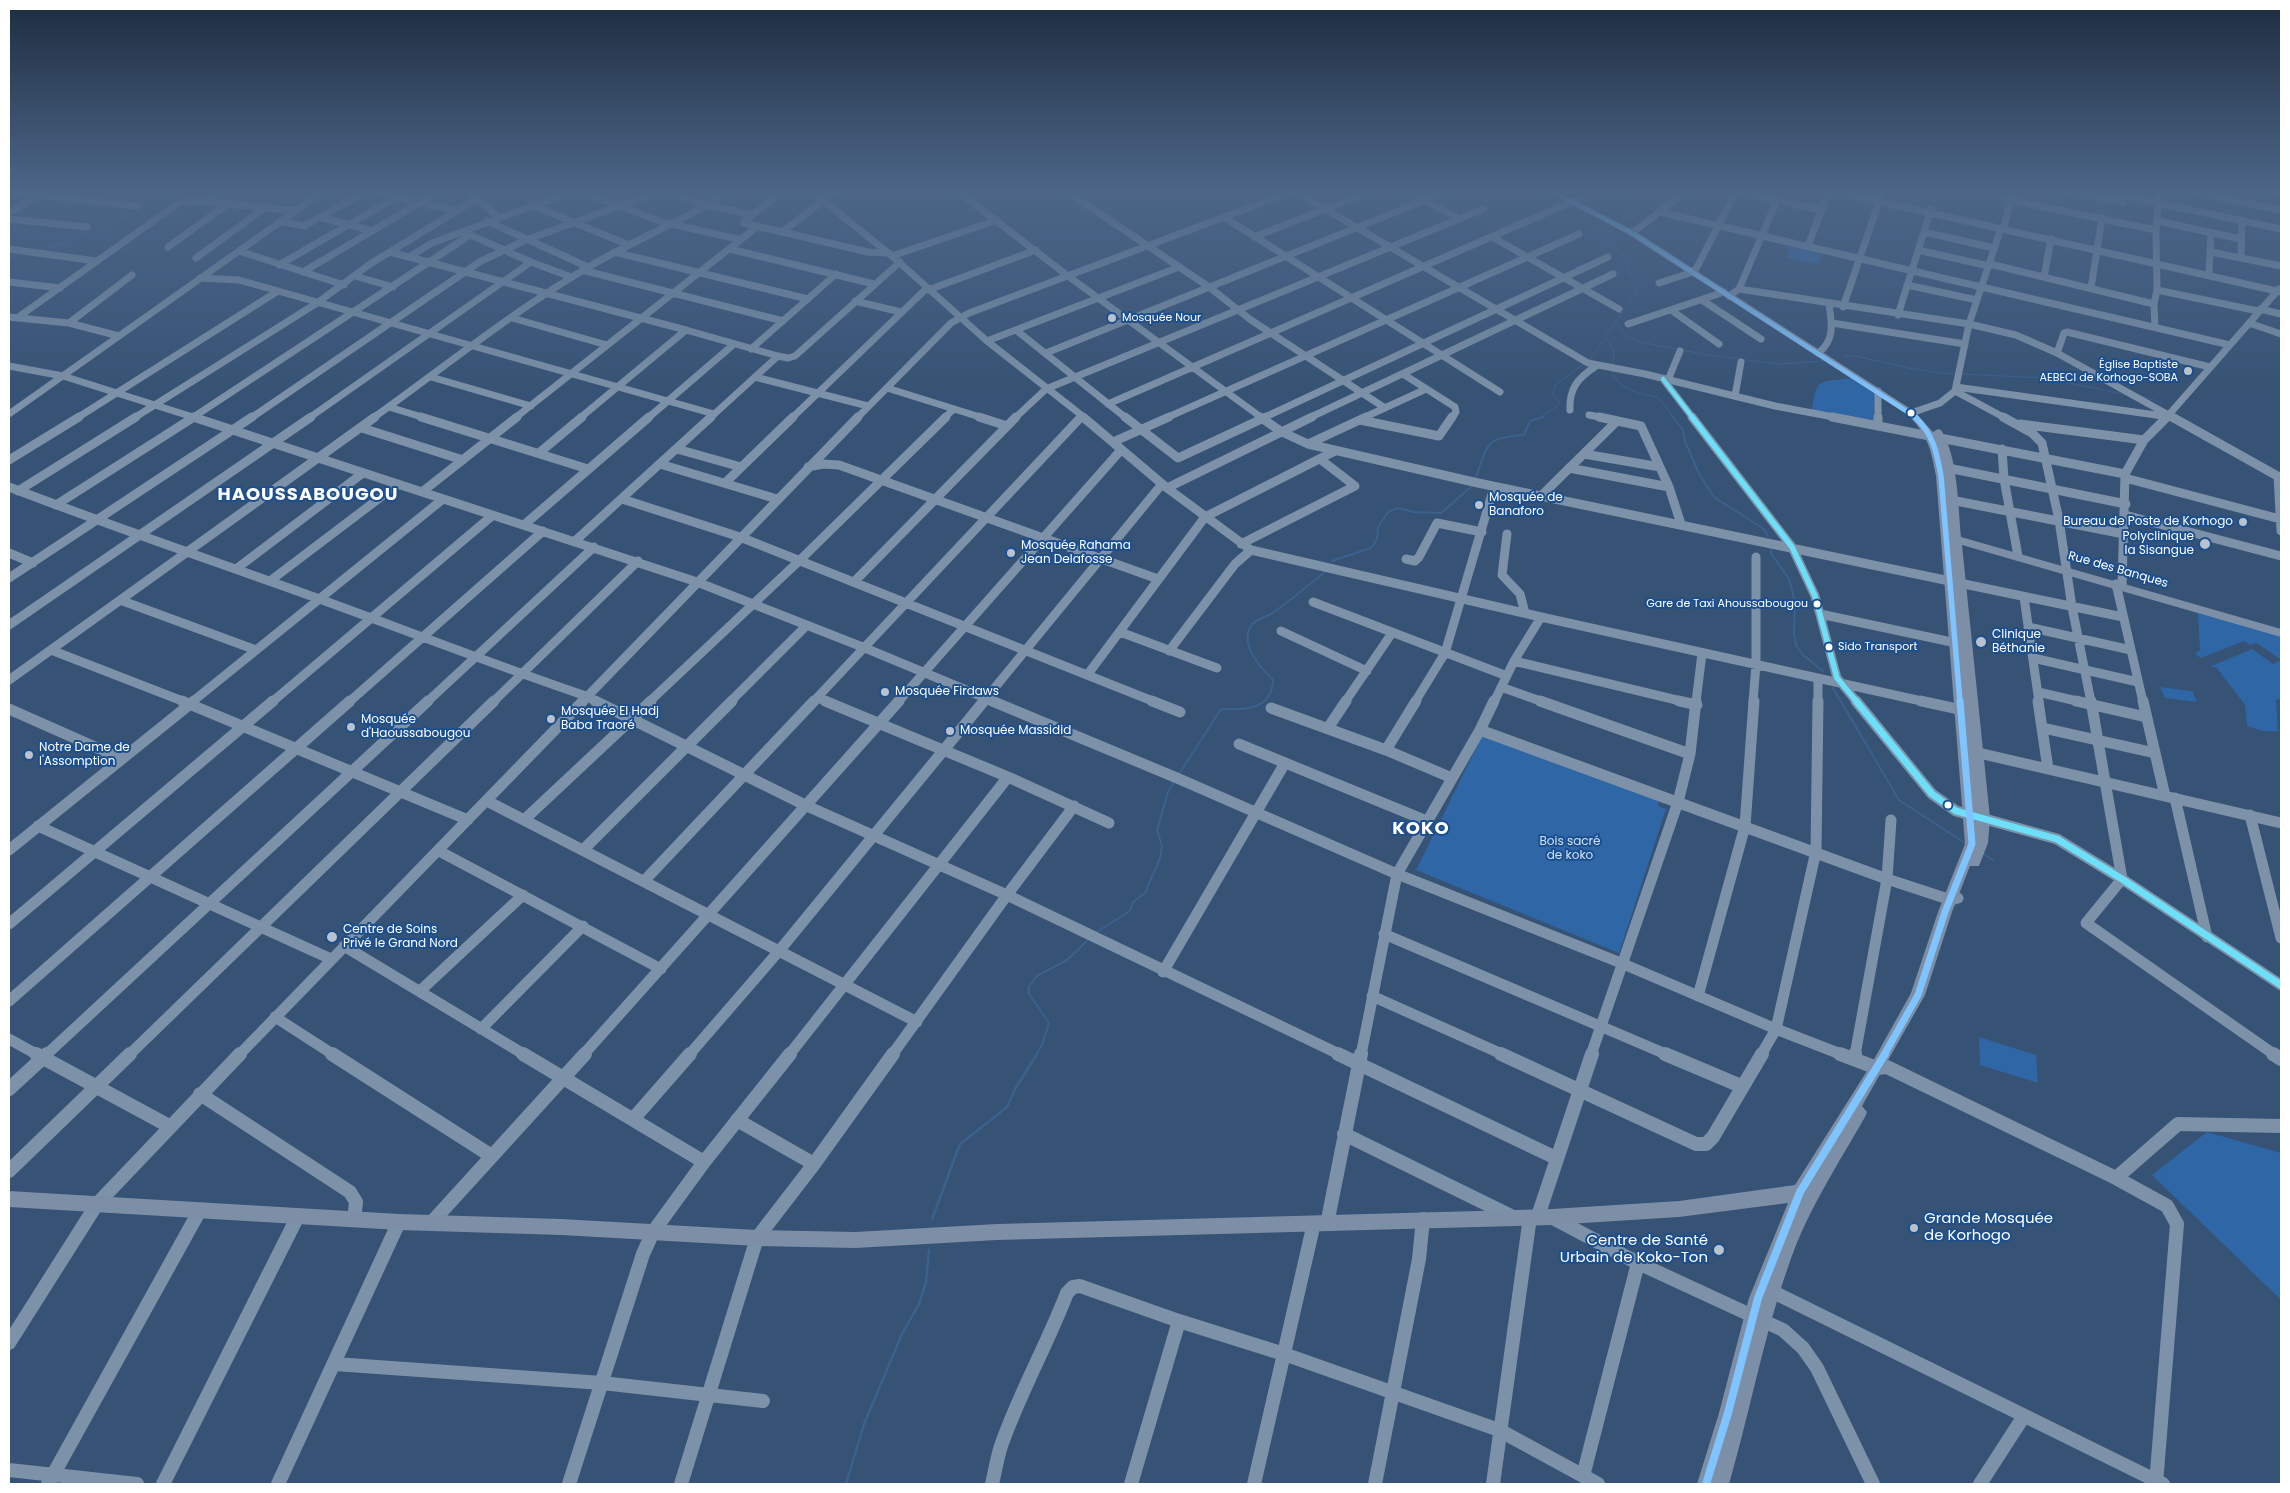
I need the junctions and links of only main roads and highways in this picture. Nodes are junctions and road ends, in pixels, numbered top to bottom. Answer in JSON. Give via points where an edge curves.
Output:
{"nodes":[{"id":1,"x":1676,"y":260,"type":"edge"},
{"id":2,"x":1820,"y":352,"type":"junction"},
{"id":3,"x":1885,"y":394,"type":"junction"},
{"id":4,"x":1946,"y":470,"type":"junction"},
{"id":5,"x":1951,"y":538,"type":"junction"},
{"id":6,"x":2281,"y":633,"type":"edge"},
{"id":7,"x":1961,"y":644,"type":"junction"},
{"id":8,"x":1976,"y":848,"type":"junction"},
{"id":9,"x":1807,"y":1192,"type":"junction"},
{"id":10,"x":10,"y":1202,"type":"edge"},
{"id":11,"x":1758,"y":1318,"type":"junction"},
{"id":12,"x":1706,"y":1484,"type":"edge"},
{"id":13,"x":1720,"y":1484,"type":"edge"}],
"edges":[{"from":1,"to":2,"type":"main road","via":[[1730,290]]},
{"from":2,"to":3,"type":"main road"},
{"from":2,"to":3,"type":"main road"},
{"from":3,"to":4,"type":"main road","via":[[1914,412],[1938,438]]},
{"from":4,"to":5,"type":"main road","via":[[1952,500]]},
{"from":4,"to":5,"type":"main road","via":[[1942,498]]},
{"from":5,"to":6,"type":"main road","name":"Rue des Banques"},
{"from":5,"to":7,"type":"main road"},
{"from":7,"to":8,"type":"main road","via":[[1960,710],[1972,844]]},
{"from":7,"to":8,"type":"main road","via":[[1974,712],[1983,818]]},
{"from":8,"to":9,"type":"main road","via":[[1955,899],[1932,979]]},
{"from":9,"to":10,"type":"main road","via":[[1679,1210],[997,1232],[855,1240],[354,1220],[97,1204]]},
{"from":9,"to":11,"type":"main road"},
{"from":11,"to":12,"type":"main road"},
{"from":11,"to":13,"type":"main road","via":[[1739,1415]]}]}
